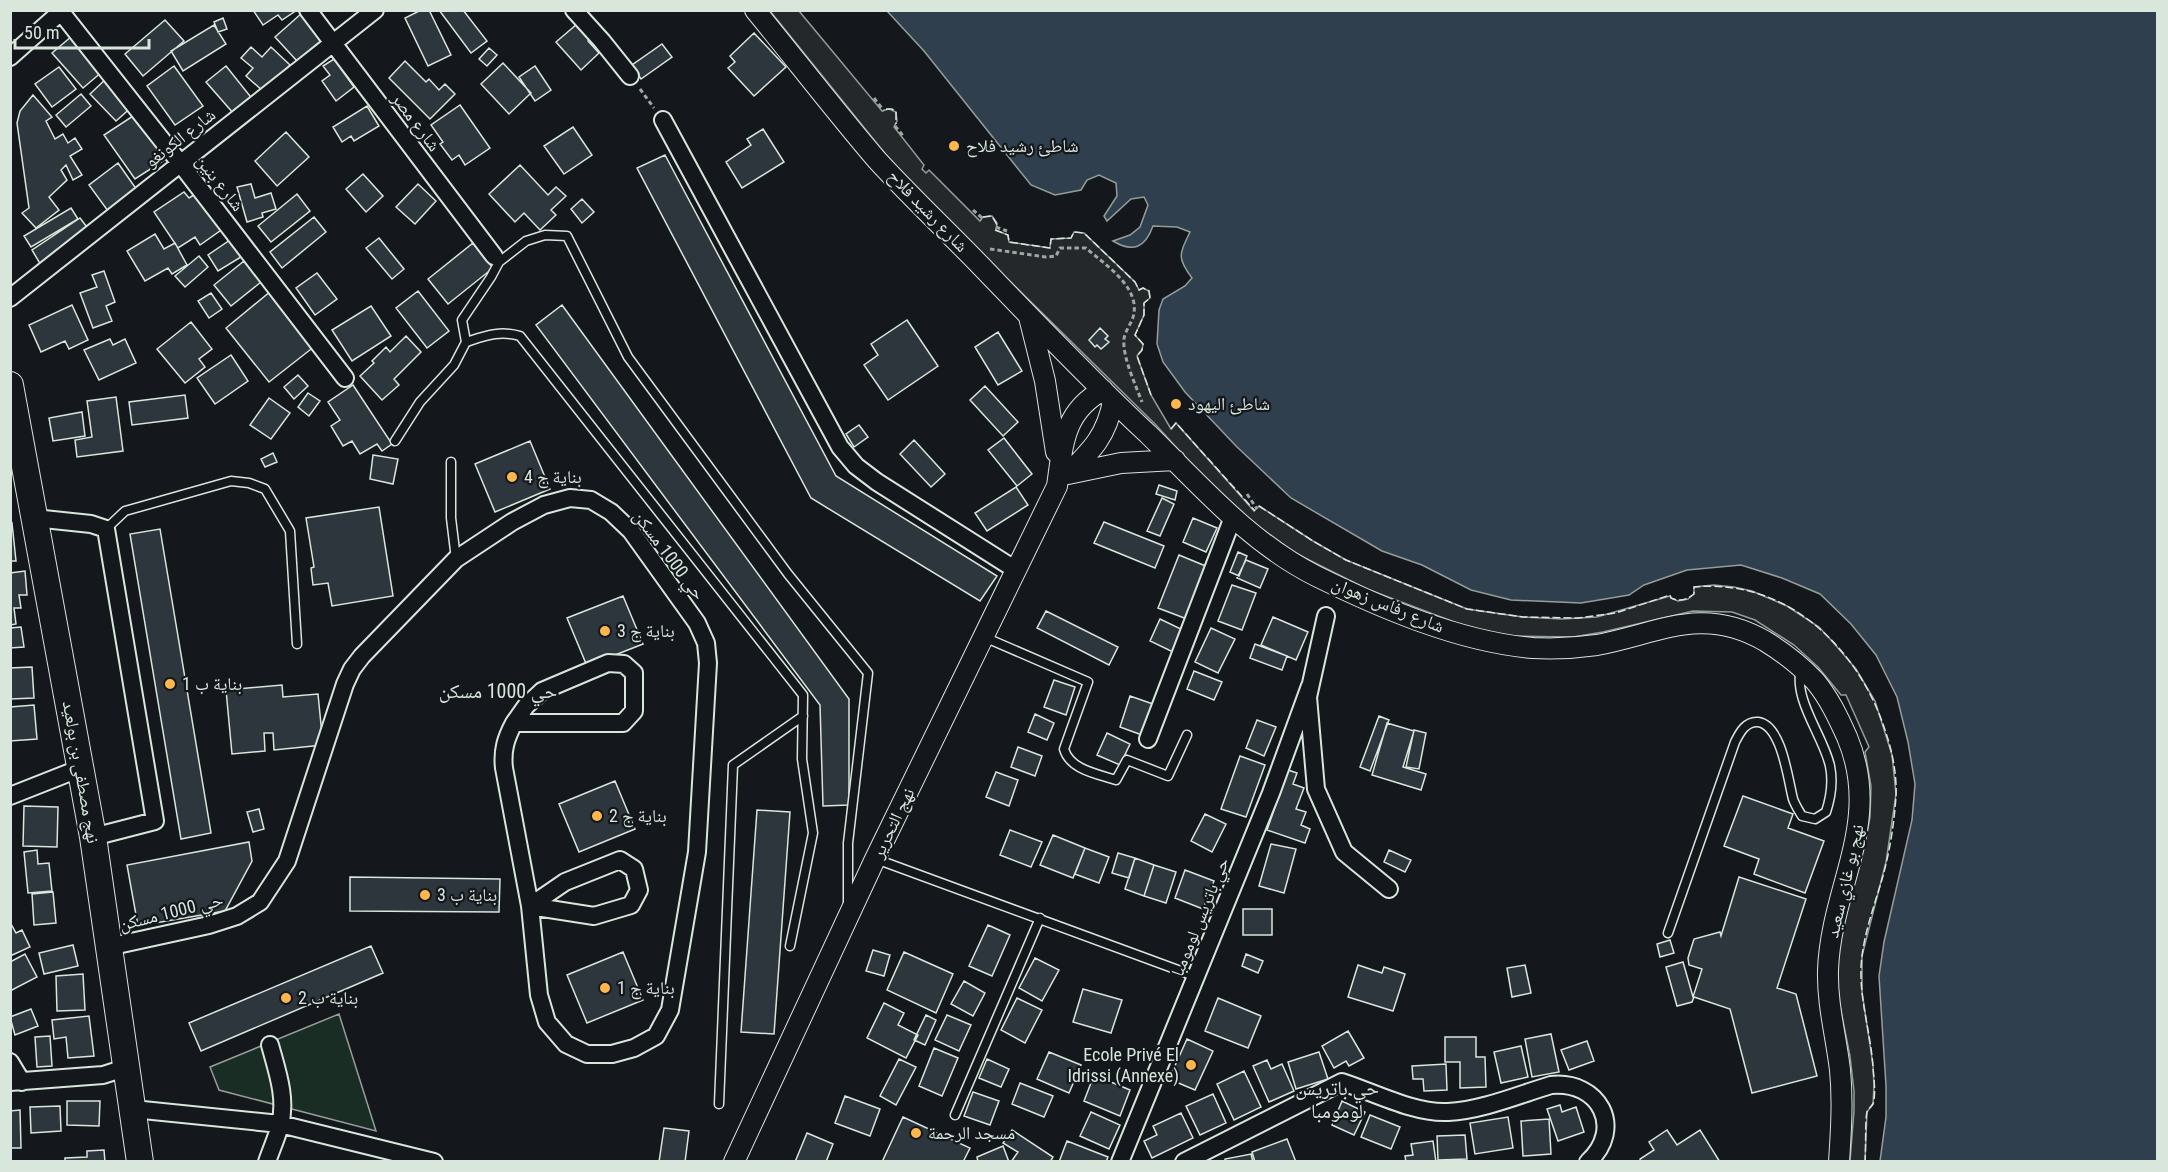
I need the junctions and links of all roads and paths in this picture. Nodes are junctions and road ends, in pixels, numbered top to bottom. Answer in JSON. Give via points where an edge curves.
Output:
{"nodes":[{"id":1,"x":308,"y":10,"type":"edge"},
{"id":2,"x":375,"y":10,"type":"edge"},
{"id":3,"x":574,"y":10,"type":"edge"},
{"id":4,"x":755,"y":10,"type":"edge"},
{"id":5,"x":62,"y":11,"type":"edge"},
{"id":6,"x":333,"y":44,"type":"junction"},
{"id":7,"x":10,"y":57,"type":"edge"},
{"id":8,"x":630,"y":76,"type":"joint"},
{"id":9,"x":874,"y":98,"type":"dead end"},
{"id":10,"x":884,"y":111,"type":"dead end"},
{"id":11,"x":663,"y":120,"type":"joint"},
{"id":12,"x":895,"y":126,"type":"dead end"},
{"id":13,"x":904,"y":137,"type":"dead end"},
{"id":14,"x":180,"y":163,"type":"junction"},
{"id":15,"x":973,"y":210,"type":"dead end"},
{"id":16,"x":982,"y":218,"type":"dead end"},
{"id":17,"x":996,"y":227,"type":"dead end"},
{"id":18,"x":1007,"y":231,"type":"dead end"},
{"id":19,"x":986,"y":248,"type":"dead end"},
{"id":20,"x":494,"y":256,"type":"dead end"},
{"id":21,"x":10,"y":298,"type":"edge"},
{"id":22,"x":1028,"y":314,"type":"junction"},
{"id":23,"x":466,"y":342,"type":"junction"},
{"id":24,"x":345,"y":378,"type":"dead end"},
{"id":25,"x":10,"y":385,"type":"edge"},
{"id":26,"x":1108,"y":396,"type":"junction"},
{"id":27,"x":1143,"y":407,"type":"dead end"},
{"id":28,"x":14,"y":418,"type":"edge"},
{"id":29,"x":395,"y":441,"type":"dead end"},
{"id":30,"x":1175,"y":460,"type":"junction"},
{"id":31,"x":451,"y":462,"type":"dead end"},
{"id":32,"x":1061,"y":478,"type":"junction"},
{"id":33,"x":1246,"y":494,"type":"dead end"},
{"id":34,"x":1257,"y":508,"type":"dead end"},
{"id":35,"x":1233,"y":517,"type":"junction"},
{"id":36,"x":34,"y":518,"type":"junction"},
{"id":37,"x":106,"y":529,"type":"junction"},
{"id":38,"x":456,"y":559,"type":"junction"},
{"id":39,"x":1016,"y":570,"type":"junction"},
{"id":40,"x":1326,"y":616,"type":"dead end"},
{"id":41,"x":1725,"y":625,"type":"joint"},
{"id":42,"x":983,"y":637,"type":"junction"},
{"id":43,"x":297,"y":644,"type":"dead end"},
{"id":44,"x":1801,"y":668,"type":"junction"},
{"id":45,"x":1310,"y":686,"type":"junction"},
{"id":46,"x":803,"y":716,"type":"junction"},
{"id":47,"x":514,"y":723,"type":"junction"},
{"id":48,"x":1187,"y":735,"type":"dead end"},
{"id":49,"x":1148,"y":739,"type":"dead end"},
{"id":50,"x":81,"y":768,"type":"junction"},
{"id":51,"x":10,"y":796,"type":"edge"},
{"id":52,"x":93,"y":837,"type":"junction"},
{"id":53,"x":875,"y":859,"type":"junction"},
{"id":54,"x":1389,"y":889,"type":"dead end"},
{"id":55,"x":530,"y":906,"type":"junction"},
{"id":56,"x":848,"y":916,"type":"junction"},
{"id":57,"x":1040,"y":918,"type":"junction"},
{"id":58,"x":1668,"y":933,"type":"dead end"},
{"id":59,"x":790,"y":946,"type":"dead end"},
{"id":60,"x":108,"y":947,"type":"junction"},
{"id":61,"x":1197,"y":977,"type":"junction"},
{"id":62,"x":270,"y":1045,"type":"dead end"},
{"id":63,"x":10,"y":1062,"type":"edge"},
{"id":64,"x":125,"y":1068,"type":"junction"},
{"id":65,"x":16,"y":1082,"type":"edge"},
{"id":66,"x":719,"y":1104,"type":"dead end"},
{"id":67,"x":133,"y":1108,"type":"junction"},
{"id":68,"x":955,"y":1115,"type":"dead end"},
{"id":69,"x":280,"y":1124,"type":"junction"},
{"id":70,"x":384,"y":1156,"type":"edge"},
{"id":71,"x":140,"y":1161,"type":"edge"},
{"id":72,"x":267,"y":1161,"type":"edge"},
{"id":73,"x":434,"y":1161,"type":"edge"},
{"id":74,"x":734,"y":1161,"type":"edge"},
{"id":75,"x":1120,"y":1161,"type":"edge"},
{"id":76,"x":1184,"y":1161,"type":"edge"},
{"id":77,"x":1588,"y":1161,"type":"edge"},
{"id":78,"x":1839,"y":1161,"type":"edge"}],
"edges":[{"from":1,"to":6,"type":"street","name":"شارع مصر"},
{"from":2,"to":6,"type":"street","name":"شارع الكونغو"},
{"from":3,"to":8,"type":"street"},
{"from":4,"to":22,"type":"street","name":"شارع رشيد فلاح","via":[[878,161]]},
{"from":5,"to":7,"type":"street"},
{"from":5,"to":14,"type":"street","name":"شارع بنين"},
{"from":6,"to":14,"type":"street","name":"شارع الكونغو"},
{"from":6,"to":20,"type":"street","name":"شارع مصر"},
{"from":8,"to":11,"type":"path"},
{"from":9,"to":10,"type":"path"},
{"from":11,"to":39,"type":"street","via":[[840,447],[877,482]]},
{"from":12,"to":13,"type":"path"},
{"from":14,"to":21,"type":"street","name":"شارع الكونغو"},
{"from":14,"to":24,"type":"street","name":"شارع بنين"},
{"from":15,"to":16,"type":"path"},
{"from":17,"to":18,"type":"path"},
{"from":19,"to":27,"type":"path","via":[[1046,257],[1056,256],[1060,248],[1086,248],[1128,287],[1135,313],[1124,338],[1125,351]]},
{"from":22,"to":26,"type":"street","name":"شارع رشيد فلاح"},
{"from":22,"to":32,"type":"street","via":[[1048,393]]},
{"from":23,"to":29,"type":"lane","via":[[454,365],[420,402]]},
{"from":23,"to":46,"type":"lane","via":[[495,333],[520,336],[803,695]]},
{"from":23,"to":56,"type":"lane","via":[[462,320],[499,262],[526,241],[545,235],[567,236],[628,357],[788,574],[868,673],[848,843]]},
{"from":25,"to":28,"type":"main road","name":"نهج مصطفى بن بولعيد"},
{"from":26,"to":30,"type":"street","name":"شارع رفاس زهوان"},
{"from":26,"to":32,"type":"street","name":"نهج التحرير","via":[[1106,428]]},
{"from":26,"to":32,"type":"street","name":"نهج التحرير","via":[[1083,403],[1070,423]]},
{"from":28,"to":36,"type":"main road","name":"نهج مصطفى بن بولعيد"},
{"from":30,"to":32,"type":"street","via":[[1121,463]]},
{"from":30,"to":35,"type":"street","name":"شارع رفاس زهوان"},
{"from":31,"to":38,"type":"lane"},
{"from":32,"to":39,"type":"street","name":"نهج التحرير"},
{"from":33,"to":34,"type":"path"},
{"from":35,"to":41,"type":"street","name":"شارع رفاس زهوان","via":[[1273,549],[1319,577],[1408,616],[1488,641],[1563,648],[1601,644],[1698,622]]},
{"from":35,"to":49,"type":"street"},
{"from":36,"to":37,"type":"street"},
{"from":36,"to":50,"type":"main road","name":"نهج مصطفى بن بولعيد"},
{"from":37,"to":43,"type":"lane","via":[[124,511],[231,481],[265,489],[290,531]]},
{"from":37,"to":52,"type":"street","via":[[156,821]]},
{"from":38,"to":55,"type":"street","name":"حي 1000 مسكن","via":[[544,505],[570,498],[591,500],[631,531],[697,623],[706,643],[708,689],[697,852],[670,1010],[656,1036],[612,1054],[587,1054],[566,1044],[548,1022],[539,995]]},
{"from":38,"to":60,"type":"street","name":"حي 1000 مسكن","via":[[352,669],[287,861],[260,902],[237,916],[209,925]]},
{"from":39,"to":42,"type":"street","name":"نهج التحرير"},
{"from":40,"to":45,"type":"street","name":"حي باتريس لومومبا"},
{"from":41,"to":44,"type":"street","name":"نهج بو غازي سعيد","via":[[1746,631],[1785,653]]},
{"from":42,"to":48,"type":"lane","via":[[1088,682],[1064,749],[1074,765],[1116,780],[1127,760],[1168,776]]},
{"from":42,"to":53,"type":"street","name":"نهج التحرير"},
{"from":44,"to":58,"type":"lane","via":[[1798,686],[1830,766],[1832,795],[1826,812],[1815,819],[1802,816],[1794,802],[1773,731],[1761,722],[1742,729]]},
{"from":44,"to":78,"type":"street","name":"نهج بو غازي سعيد","via":[[1828,698],[1839,719],[1856,762],[1860,794],[1855,850],[1834,919],[1829,960],[1828,991],[1842,1094]]},
{"from":45,"to":54,"type":"street","name":"حي باتريس لومومبا","via":[[1316,789],[1344,852]]},
{"from":45,"to":61,"type":"street","name":"حي باتريس لومومبا"},
{"from":46,"to":59,"type":"lane","via":[[802,759],[813,834]]},
{"from":46,"to":66,"type":"lane","via":[[733,765]]},
{"from":47,"to":47,"type":"street","name":"حي 1000 مسكن","via":[[623,723],[634,711],[634,673],[624,664],[608,663],[542,691]]},
{"from":47,"to":55,"type":"street","name":"حي 1000 مسكن","via":[[505,741],[504,768]]},
{"from":50,"to":51,"type":"street"},
{"from":50,"to":52,"type":"main road","name":"نهج مصطفى بن بولعيد"},
{"from":52,"to":60,"type":"main road","name":"نهج مصطفى بن بولعيد"},
{"from":53,"to":56,"type":"street","name":"نهج التحرير"},
{"from":53,"to":57,"type":"lane"},
{"from":55,"to":55,"type":"street","via":[[594,916],[631,905],[639,890],[634,869],[620,860],[565,882]]},
{"from":56,"to":74,"type":"street","name":"نهج التحرير"},
{"from":57,"to":61,"type":"lane"},
{"from":57,"to":68,"type":"lane"},
{"from":60,"to":64,"type":"main road","name":"نهج مصطفى بن بولعيد"},
{"from":61,"to":75,"type":"street","name":"حي باتريس لومومبا"},
{"from":62,"to":69,"type":"street","via":[[279,1075]]},
{"from":63,"to":65,"type":"street"},
{"from":64,"to":65,"type":"street","via":[[103,1075]]},
{"from":64,"to":67,"type":"main road","name":"نهج مصطفى بن بولعيد"},
{"from":67,"to":69,"type":"street"},
{"from":67,"to":71,"type":"main road","name":"نهج مصطفى بن بولعيد"},
{"from":69,"to":70,"type":"street"},
{"from":69,"to":72,"type":"street"},
{"from":70,"to":73,"type":"street"},
{"from":76,"to":77,"type":"street","via":[[1342,1082],[1422,1109],[1446,1112],[1470,1109],[1551,1085],[1575,1086],[1596,1100],[1605,1122],[1601,1146]]}]}
